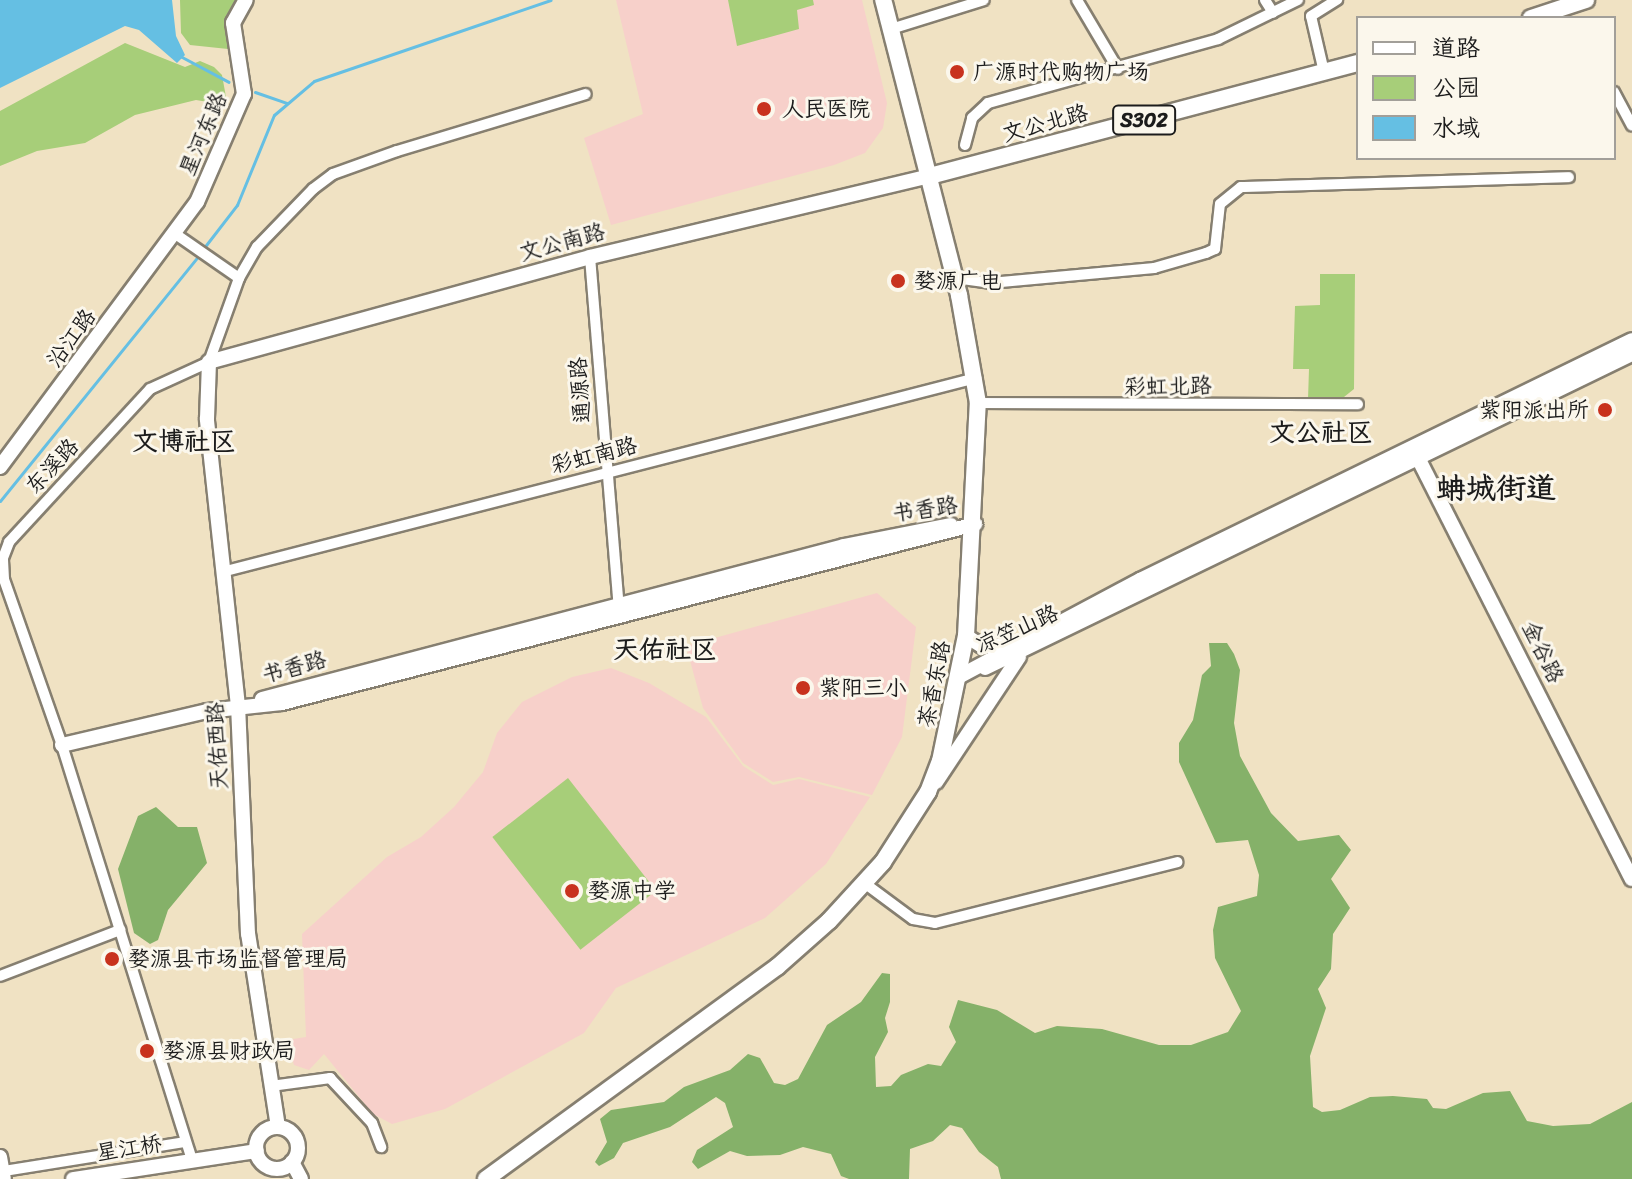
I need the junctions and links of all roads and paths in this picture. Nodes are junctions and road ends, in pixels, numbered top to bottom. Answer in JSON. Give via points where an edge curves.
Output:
{"nodes":[{"id":1,"x":246,"y":0,"type":"edge"},
{"id":2,"x":883,"y":0,"type":"edge"},
{"id":3,"x":984,"y":0,"type":"edge"},
{"id":4,"x":1077,"y":0,"type":"edge"},
{"id":5,"x":1265,"y":0,"type":"edge"},
{"id":6,"x":1298,"y":0,"type":"edge"},
{"id":7,"x":1337,"y":0,"type":"edge"},
{"id":8,"x":1576,"y":6,"type":"edge"},
{"id":9,"x":1273,"y":13,"type":"junction"},
{"id":10,"x":1538,"y":16,"type":"edge"},
{"id":11,"x":891,"y":29,"type":"junction"},
{"id":12,"x":1356,"y":64,"type":"edge"},
{"id":13,"x":1118,"y":69,"type":"junction"},
{"id":14,"x":1324,"y":72,"type":"junction"},
{"id":15,"x":586,"y":94,"type":"dead end"},
{"id":16,"x":1616,"y":96,"type":"edge"},
{"id":17,"x":1632,"y":126,"type":"edge"},
{"id":18,"x":965,"y":145,"type":"dead end"},
{"id":19,"x":930,"y":176,"type":"junction"},
{"id":20,"x":1569,"y":177,"type":"dead end"},
{"id":21,"x":174,"y":233,"type":"junction"},
{"id":22,"x":590,"y":257,"type":"junction"},
{"id":23,"x":239,"y":278,"type":"junction"},
{"id":24,"x":955,"y":278,"type":"junction"},
{"id":25,"x":1632,"y":340,"type":"edge"},
{"id":26,"x":1632,"y":354,"type":"edge"},
{"id":27,"x":209,"y":362,"type":"junction"},
{"id":28,"x":976,"y":378,"type":"junction"},
{"id":29,"x":978,"y":403,"type":"junction"},
{"id":30,"x":1358,"y":404,"type":"dead end"},
{"id":31,"x":1415,"y":451,"type":"junction"},
{"id":32,"x":0,"y":467,"type":"edge"},
{"id":33,"x":606,"y":472,"type":"junction"},
{"id":34,"x":975,"y":524,"type":"junction"},
{"id":35,"x":222,"y":572,"type":"junction"},
{"id":36,"x":619,"y":610,"type":"junction"},
{"id":37,"x":966,"y":636,"type":"junction"},
{"id":38,"x":1023,"y":646,"type":"junction"},
{"id":39,"x":962,"y":675,"type":"junction"},
{"id":40,"x":238,"y":706,"type":"junction"},
{"id":41,"x":62,"y":745,"type":"junction"},
{"id":42,"x":928,"y":792,"type":"junction"},
{"id":43,"x":1177,"y":862,"type":"dead end"},
{"id":44,"x":1632,"y":879,"type":"edge"},
{"id":45,"x":867,"y":885,"type":"junction"},
{"id":46,"x":120,"y":930,"type":"junction"},
{"id":47,"x":0,"y":976,"type":"edge"},
{"id":48,"x":271,"y":1086,"type":"junction"},
{"id":49,"x":278,"y":1127,"type":"junction"},
{"id":50,"x":186,"y":1142,"type":"junction"},
{"id":51,"x":381,"y":1147,"type":"dead end"},
{"id":52,"x":257,"y":1151,"type":"junction"},
{"id":53,"x":192,"y":1160,"type":"junction"},
{"id":54,"x":292,"y":1162,"type":"junction"},
{"id":55,"x":3,"y":1169,"type":"edge"},
{"id":56,"x":73,"y":1179,"type":"edge"},
{"id":57,"x":301,"y":1179,"type":"edge"},
{"id":58,"x":486,"y":1179,"type":"edge"}],
"edges":[{"from":1,"to":21,"type":"street","name":"星河东路","via":[[233,23],[245,78],[239,111],[197,202]]},
{"from":2,"to":11,"type":"main road","name":"茶香东路"},
{"from":3,"to":11,"type":"street"},
{"from":4,"to":13,"type":"street"},
{"from":5,"to":9,"type":"street"},
{"from":6,"to":9,"type":"street"},
{"from":7,"to":14,"type":"street","via":[[1311,16]]},
{"from":8,"to":10,"type":"main road"},
{"from":9,"to":13,"type":"street","via":[[1218,39]]},
{"from":11,"to":19,"type":"main road","name":"茶香东路"},
{"from":12,"to":14,"type":"main road","name":"文公北路","number":"S302"},
{"from":13,"to":18,"type":"street","via":[[988,103],[972,118]]},
{"from":14,"to":19,"type":"main road","name":"文公北路","number":"S302"},
{"from":15,"to":23,"type":"street","via":[[333,174],[257,247]]},
{"from":16,"to":17,"type":"street"},
{"from":19,"to":22,"type":"street","name":"文公南路"},
{"from":19,"to":24,"type":"main road","name":"茶香东路"},
{"from":20,"to":24,"type":"street","via":[[1241,187],[1220,204],[1215,249],[1206,253],[1123,271],[990,283]]},
{"from":21,"to":23,"type":"street"},
{"from":21,"to":32,"type":"street","name":"沿江路"},
{"from":22,"to":27,"type":"street","name":"文公南路"},
{"from":22,"to":33,"type":"street","name":"通源路"},
{"from":23,"to":27,"type":"street"},
{"from":24,"to":28,"type":"main road","name":"茶香东路"},
{"from":25,"to":31,"type":"street","name":"凉笠山路"},
{"from":26,"to":31,"type":"street","name":"凉笠山路"},
{"from":27,"to":35,"type":"street","name":"天佑西路","via":[[207,419]]},
{"from":27,"to":41,"type":"street","name":"东溪路","via":[[150,389],[9,542],[4,579]]},
{"from":28,"to":29,"type":"main road","name":"茶香东路"},
{"from":28,"to":33,"type":"street","name":"彩虹南路"},
{"from":29,"to":30,"type":"street","name":"彩虹北路"},
{"from":29,"to":34,"type":"main road","name":"茶香东路"},
{"from":31,"to":38,"type":"street","name":"凉笠山路"},
{"from":31,"to":44,"type":"street","name":"金谷路"},
{"from":33,"to":35,"type":"street","name":"彩虹南路"},
{"from":33,"to":36,"type":"street","name":"通源路"},
{"from":34,"to":36,"type":"street","name":"书香路","via":[[925,527]]},
{"from":34,"to":37,"type":"main road","name":"茶香东路"},
{"from":35,"to":40,"type":"street","name":"天佑西路"},
{"from":36,"to":40,"type":"street","name":"书香路"},
{"from":37,"to":38,"type":"street","via":[[990,647]]},
{"from":37,"to":39,"type":"main road","name":"茶香东路"},
{"from":38,"to":39,"type":"street","name":"凉笠山路"},
{"from":38,"to":42,"type":"street"},
{"from":39,"to":42,"type":"main road","name":"茶香东路"},
{"from":40,"to":41,"type":"street","name":"书香路"},
{"from":40,"to":48,"type":"street","name":"天佑西路","via":[[248,934]]},
{"from":41,"to":46,"type":"street","name":"东溪路"},
{"from":42,"to":45,"type":"main road","name":"茶香东路"},
{"from":43,"to":45,"type":"street","via":[[935,923],[913,919]]},
{"from":45,"to":58,"type":"main road","name":"茶香东路","via":[[777,967]]},
{"from":46,"to":47,"type":"street"},
{"from":46,"to":50,"type":"street","name":"东溪路"},
{"from":48,"to":49,"type":"street","name":"天佑西路"},
{"from":48,"to":51,"type":"street","via":[[330,1078],[372,1123]]},
{"from":49,"to":52,"type":"street","via":[[262,1134]]},
{"from":49,"to":54,"type":"street","via":[[296,1140]]},
{"from":50,"to":53,"type":"street","name":"东溪路"},
{"from":50,"to":55,"type":"street"},
{"from":52,"to":53,"type":"street","name":"星江桥"},
{"from":52,"to":54,"type":"street","via":[[274,1168]]},
{"from":53,"to":56,"type":"street","name":"星江桥"},
{"from":54,"to":57,"type":"street"}]}
